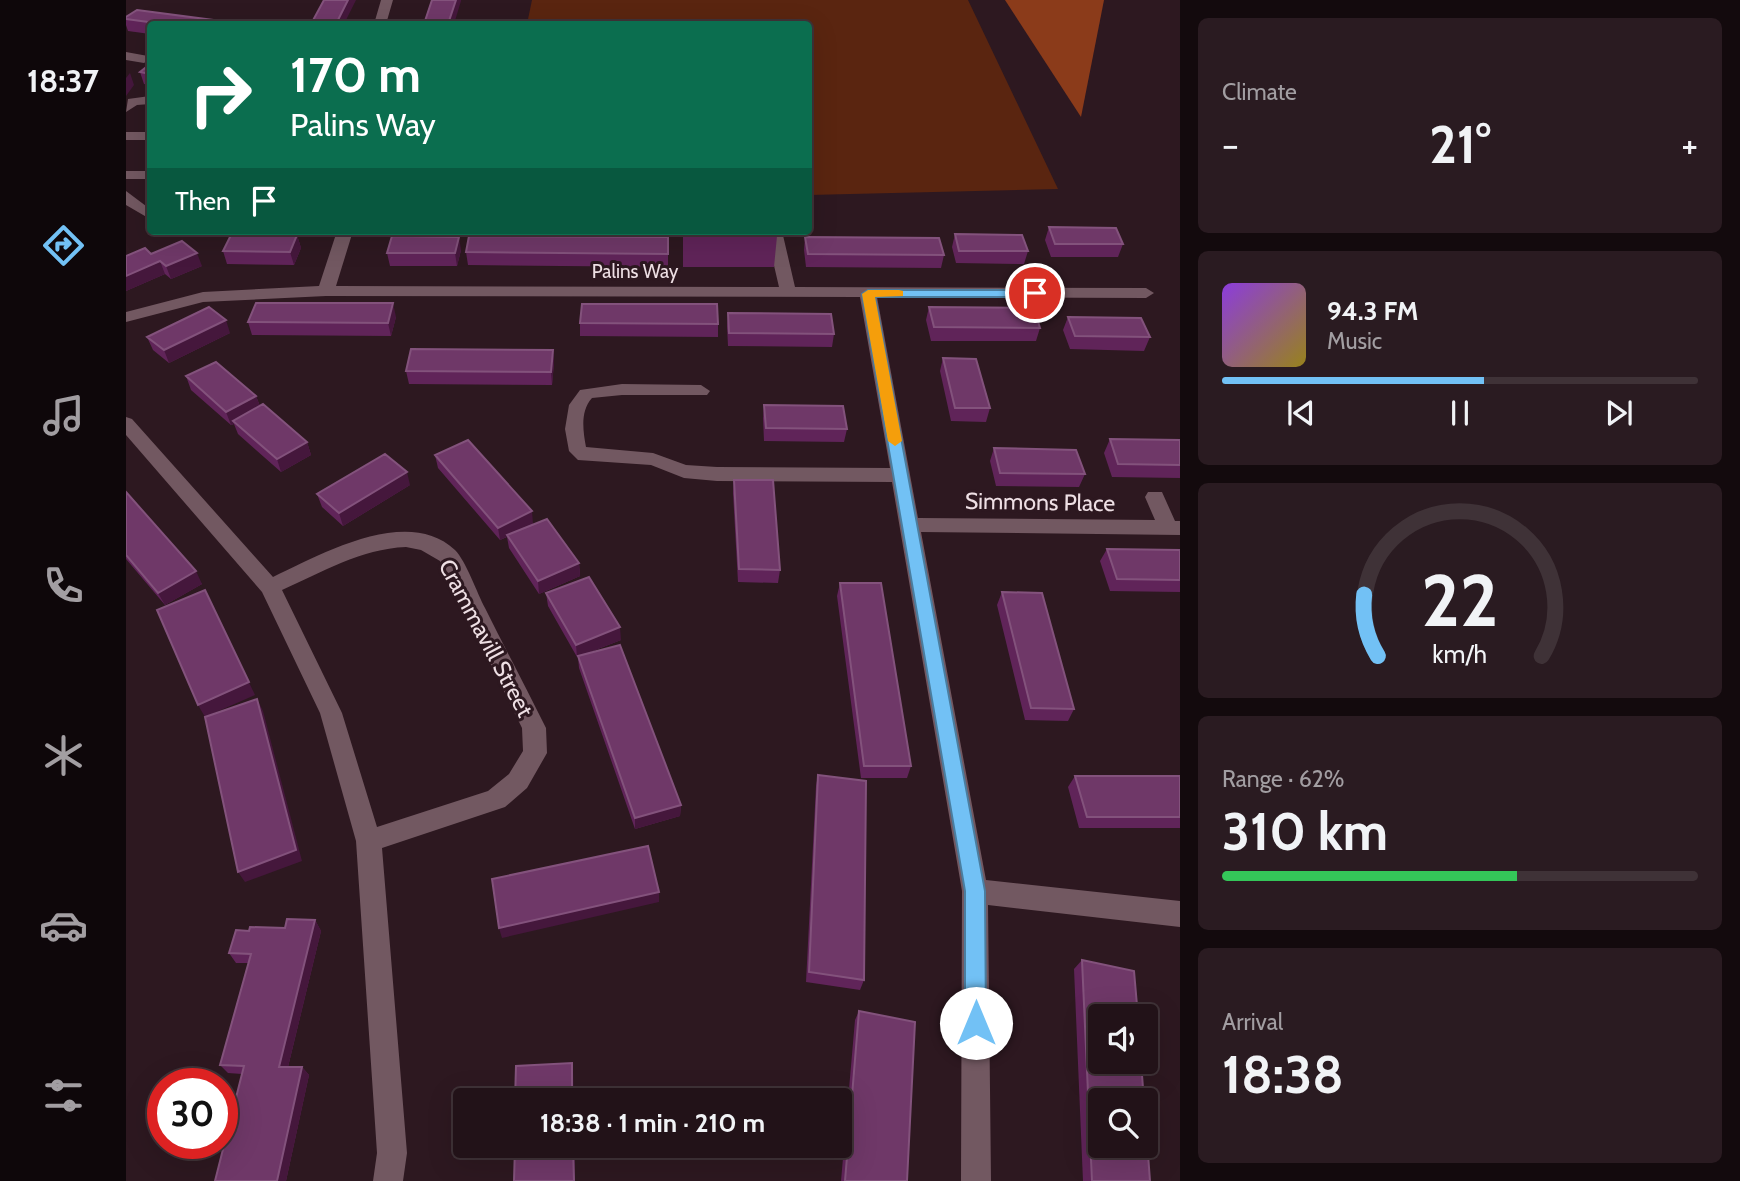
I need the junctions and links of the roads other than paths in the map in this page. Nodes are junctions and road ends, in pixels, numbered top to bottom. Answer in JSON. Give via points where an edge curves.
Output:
{"nodes":[{"id":1,"x":387,"y":0,"type":"edge"},
{"id":2,"x":381,"y":21,"type":"edge"},
{"id":3,"x":126,"y":56,"type":"edge"},
{"id":4,"x":144,"y":59,"type":"dead end"},
{"id":5,"x":147,"y":100,"type":"edge"},
{"id":6,"x":126,"y":108,"type":"edge"},
{"id":7,"x":126,"y":136,"type":"edge"},
{"id":8,"x":147,"y":136,"type":"edge"},
{"id":9,"x":126,"y":174,"type":"edge"},
{"id":10,"x":147,"y":175,"type":"edge"},
{"id":11,"x":126,"y":195,"type":"edge"},
{"id":12,"x":147,"y":213,"type":"edge"},
{"id":13,"x":344,"y":235,"type":"edge"},
{"id":14,"x":775,"y":235,"type":"edge"},
{"id":15,"x":326,"y":291,"type":"junction"},
{"id":16,"x":788,"y":292,"type":"junction"},
{"id":17,"x":1146,"y":293,"type":"dead end"},
{"id":18,"x":868,"y":294,"type":"junction"},
{"id":19,"x":126,"y":317,"type":"edge"},
{"id":20,"x":701,"y":391,"type":"dead end"},
{"id":21,"x":131,"y":436,"type":"edge"},
{"id":22,"x":901,"y":475,"type":"junction"},
{"id":23,"x":1155,"y":497,"type":"dead end"},
{"id":24,"x":911,"y":525,"type":"junction"},
{"id":25,"x":1174,"y":528,"type":"edge"},
{"id":26,"x":270,"y":587,"type":"junction"},
{"id":27,"x":369,"y":841,"type":"junction"},
{"id":28,"x":975,"y":891,"type":"junction"},
{"id":29,"x":1180,"y":914,"type":"edge"},
{"id":30,"x":388,"y":1181,"type":"edge"},
{"id":31,"x":976,"y":1181,"type":"edge"}],
"edges":[{"from":1,"to":2,"type":"street"},
{"from":3,"to":4,"type":"street"},
{"from":5,"to":6,"type":"street"},
{"from":7,"to":8,"type":"street"},
{"from":9,"to":10,"type":"street"},
{"from":11,"to":12,"type":"street"},
{"from":13,"to":15,"type":"street"},
{"from":14,"to":16,"type":"street"},
{"from":15,"to":16,"type":"street","name":"Palins Way"},
{"from":15,"to":19,"type":"street","name":"Palins Way","via":[[202,297]]},
{"from":16,"to":18,"type":"street","name":"Palins Way"},
{"from":17,"to":18,"type":"street","name":"Palins Way"},
{"from":18,"to":22,"type":"street"},
{"from":20,"to":22,"type":"street","via":[[593,391],[584,395],[576,408],[578,451],[653,459],[684,471],[717,474]]},
{"from":21,"to":26,"type":"street"},
{"from":22,"to":24,"type":"street"},
{"from":23,"to":25,"type":"street","name":"Simmons Place"},
{"from":24,"to":25,"type":"street","name":"Simmons Place"},
{"from":24,"to":28,"type":"street"},
{"from":26,"to":27,"type":"street","via":[[331,713]]},
{"from":26,"to":27,"type":"street","name":"Crammavill Street","via":[[368,543],[401,539],[425,543],[448,556],[534,727],[535,752],[518,781],[496,799]]},
{"from":27,"to":30,"type":"street","via":[[392,1153]]},
{"from":28,"to":29,"type":"street"},
{"from":28,"to":31,"type":"street"}]}
